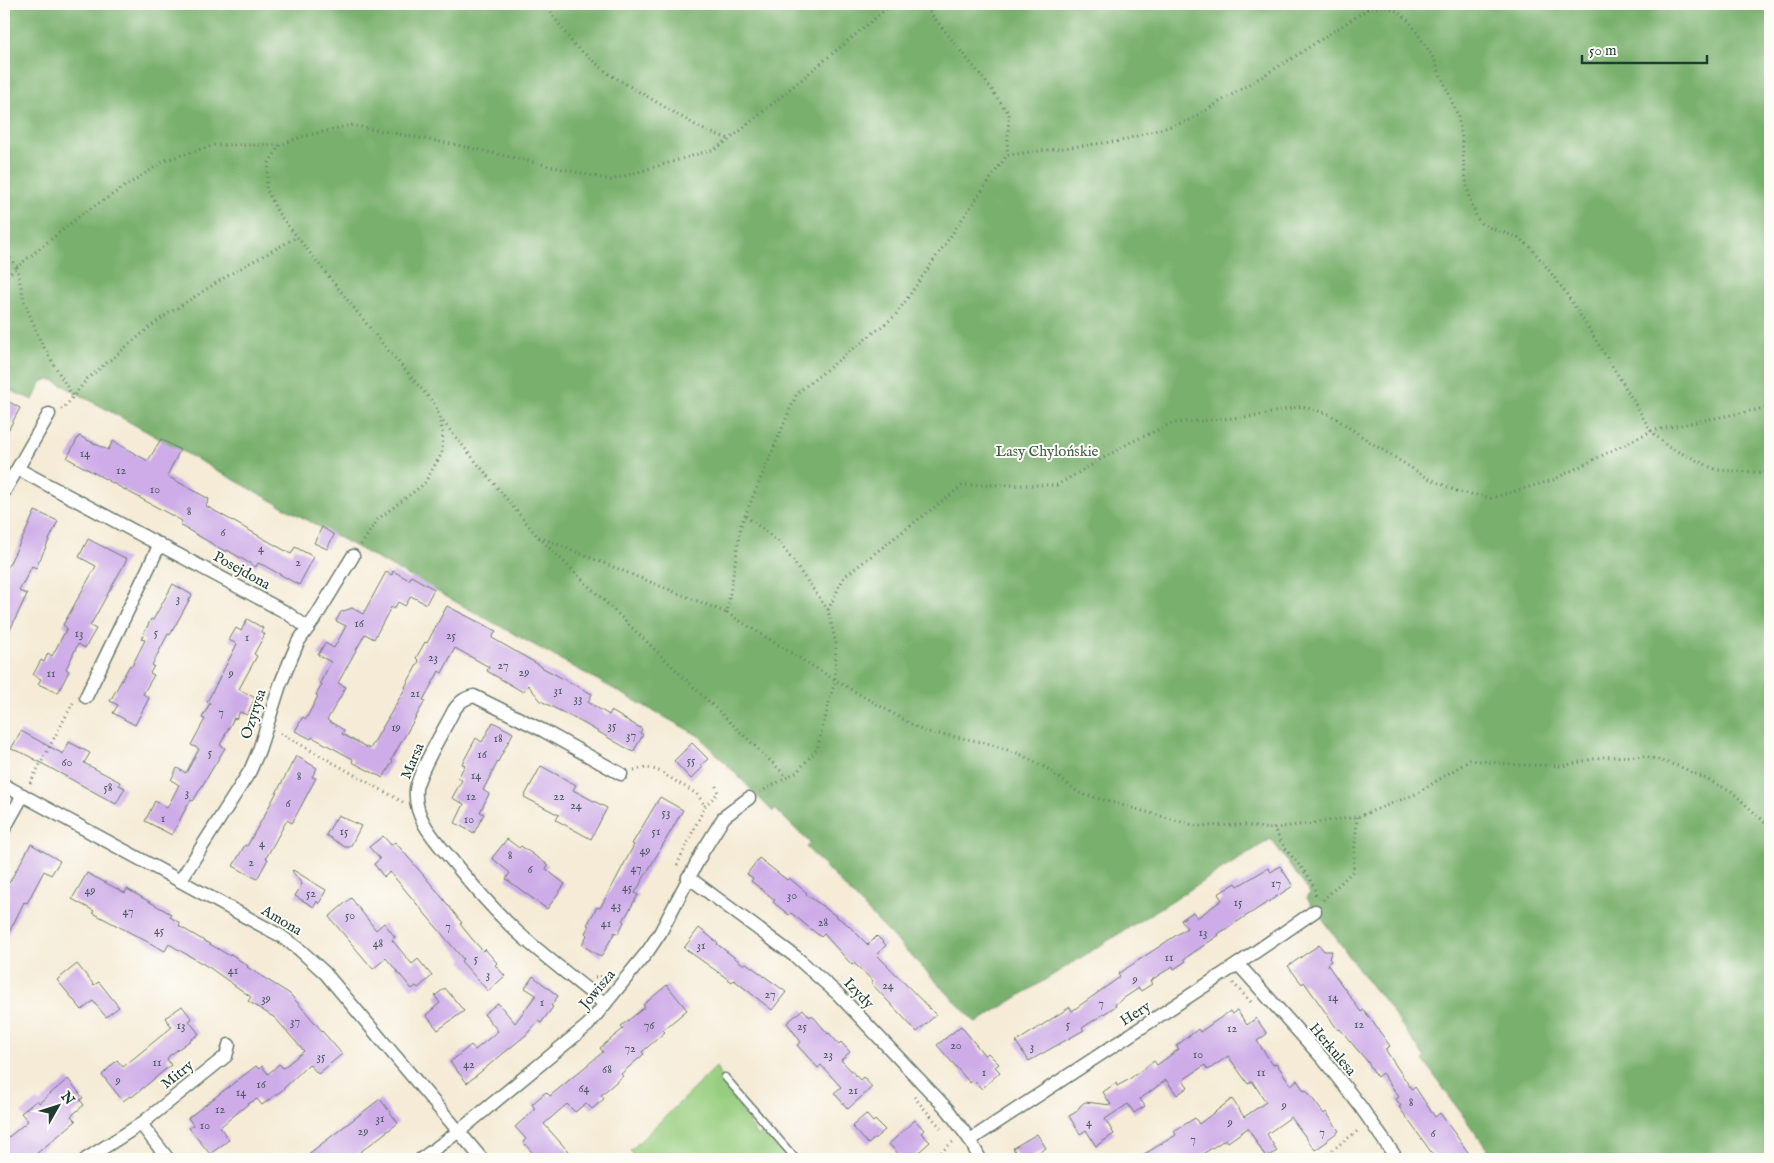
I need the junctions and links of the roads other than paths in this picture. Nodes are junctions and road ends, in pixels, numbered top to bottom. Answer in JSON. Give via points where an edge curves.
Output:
{"nodes":[{"id":1,"x":49,"y":414,"type":"road end"},
{"id":2,"x":18,"y":469,"type":"junction"},
{"id":3,"x":4,"y":492,"type":"edge"},
{"id":4,"x":160,"y":544,"type":"junction"},
{"id":5,"x":353,"y":556,"type":"road end"},
{"id":6,"x":308,"y":628,"type":"junction"},
{"id":7,"x":86,"y":697,"type":"road end"},
{"id":8,"x":621,"y":774,"type":"road end"},
{"id":9,"x":4,"y":785,"type":"edge"},
{"id":10,"x":23,"y":796,"type":"junction"},
{"id":11,"x":749,"y":798,"type":"road end"},
{"id":12,"x":4,"y":829,"type":"edge"},
{"id":13,"x":688,"y":877,"type":"junction"},
{"id":14,"x":180,"y":881,"type":"junction"},
{"id":15,"x":1315,"y":909,"type":"road end"},
{"id":16,"x":1238,"y":964,"type":"junction"},
{"id":17,"x":605,"y":1004,"type":"junction"},
{"id":18,"x":229,"y":1045,"type":"dead end"},
{"id":19,"x":726,"y":1077,"type":"dead end"},
{"id":20,"x":141,"y":1124,"type":"junction"},
{"id":21,"x":458,"y":1132,"type":"junction"},
{"id":22,"x":970,"y":1140,"type":"junction"},
{"id":23,"x":86,"y":1159,"type":"edge"},
{"id":24,"x":168,"y":1159,"type":"edge"},
{"id":25,"x":421,"y":1159,"type":"edge"},
{"id":26,"x":482,"y":1159,"type":"edge"},
{"id":27,"x":796,"y":1159,"type":"edge"},
{"id":28,"x":980,"y":1159,"type":"edge"},
{"id":29,"x":1397,"y":1159,"type":"edge"}],
"edges":[{"from":1,"to":2,"type":"street"},
{"from":2,"to":3,"type":"street"},
{"from":2,"to":4,"type":"street","name":"Posejdona"},
{"from":4,"to":6,"type":"street","name":"Posejdona","via":[[287,613]]},
{"from":4,"to":7,"type":"street"},
{"from":5,"to":6,"type":"street","name":"Ozyrysa"},
{"from":6,"to":14,"type":"street","name":"Ozyrysa","via":[[290,660],[250,771]]},
{"from":8,"to":17,"type":"street","name":"Marsa","via":[[474,696],[466,697],[454,710],[416,789],[422,820],[430,833],[486,900],[516,930]]},
{"from":9,"to":10,"type":"street","name":"Amona"},
{"from":10,"to":12,"type":"street"},
{"from":10,"to":14,"type":"street","name":"Amona"},
{"from":11,"to":13,"type":"street","name":"Jowisza","via":[[724,817]]},
{"from":13,"to":17,"type":"street","name":"Jowisza","via":[[660,933]]},
{"from":13,"to":22,"type":"street","name":"Izydy","via":[[819,976],[948,1110]]},
{"from":14,"to":21,"type":"street","name":"Amona","via":[[281,936],[312,959]]},
{"from":15,"to":16,"type":"street","name":"Hery"},
{"from":16,"to":22,"type":"street","name":"Hery"},
{"from":16,"to":29,"type":"street","name":"Herkulesa","via":[[1324,1060]]},
{"from":17,"to":21,"type":"street","name":"Jowisza","via":[[588,1024]]},
{"from":18,"to":20,"type":"street","name":"Mitry","via":[[226,1056]]},
{"from":19,"to":27,"type":"lane"},
{"from":20,"to":23,"type":"street","name":"Mitry"},
{"from":20,"to":24,"type":"street"},
{"from":21,"to":25,"type":"street","name":"Jowisza"},
{"from":21,"to":26,"type":"street","name":"Amona"},
{"from":22,"to":28,"type":"street","name":"Izydy"}]}
